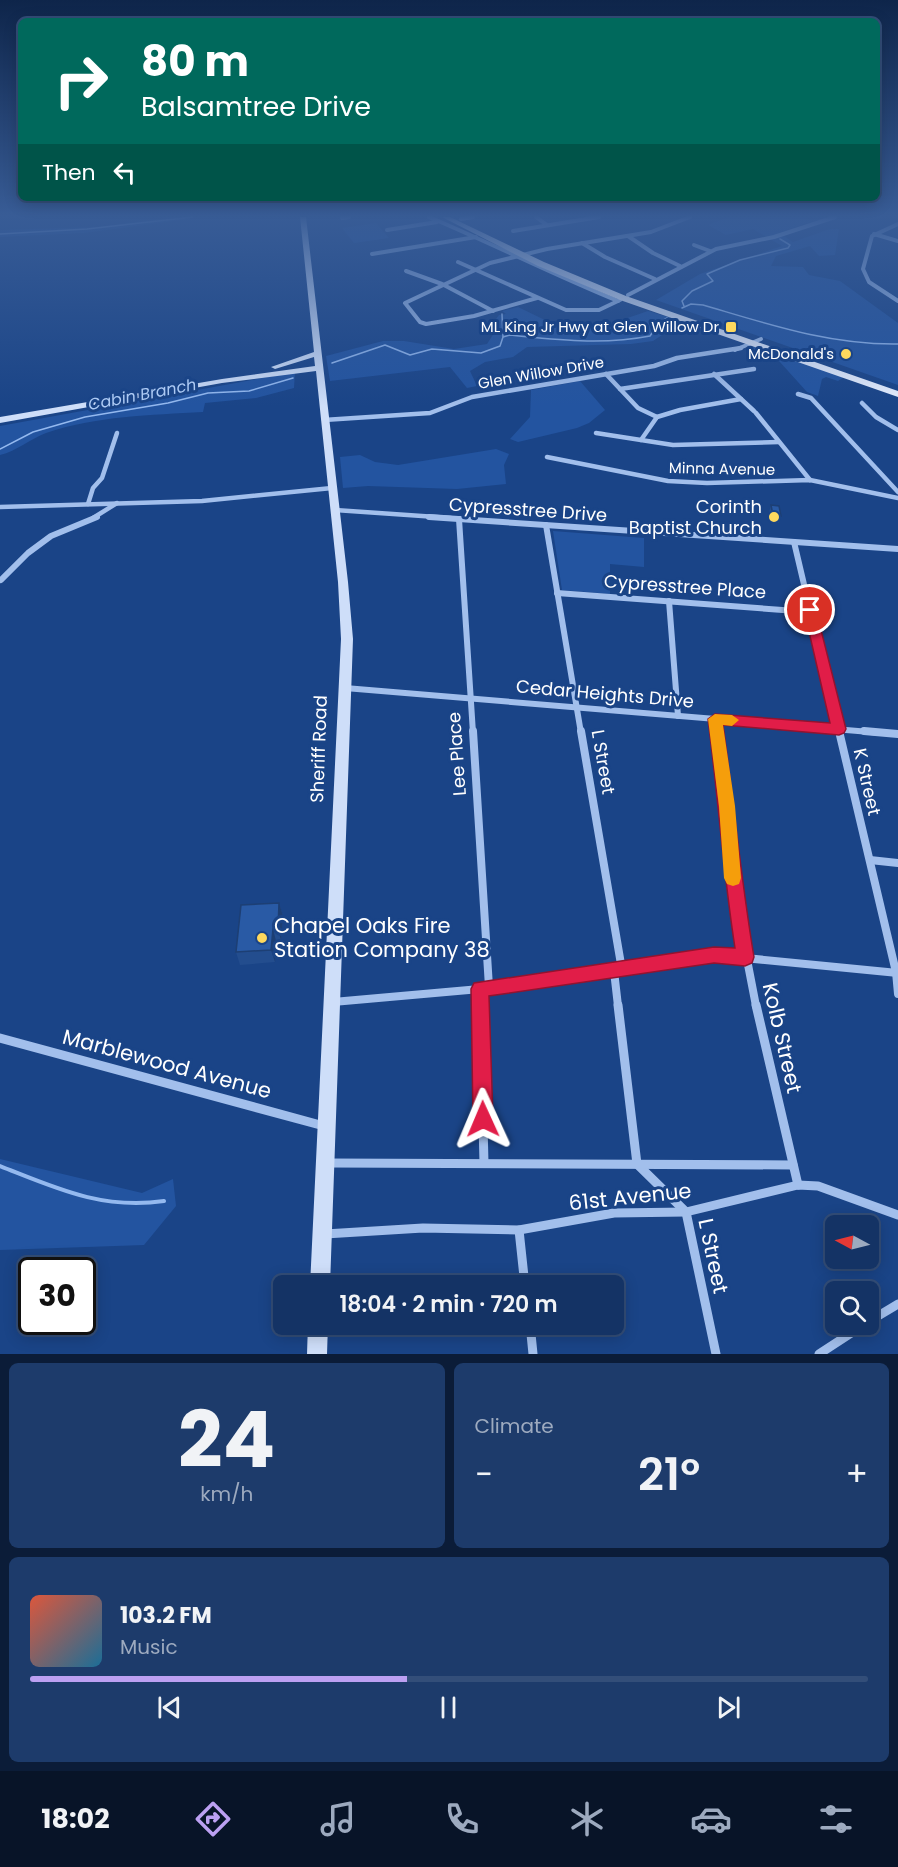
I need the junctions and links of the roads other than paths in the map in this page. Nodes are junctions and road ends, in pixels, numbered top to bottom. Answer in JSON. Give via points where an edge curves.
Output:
{"nodes":[{"id":1,"x":309,"y":280,"type":"edge"},
{"id":2,"x":431,"y":280,"type":"edge"},
{"id":3,"x":450,"y":280,"type":"edge"},
{"id":4,"x":501,"y":280,"type":"edge"},
{"id":5,"x":578,"y":280,"type":"edge"},
{"id":6,"x":582,"y":280,"type":"edge"},
{"id":7,"x":582,"y":280,"type":"edge"},
{"id":8,"x":653,"y":280,"type":"edge"},
{"id":9,"x":868,"y":280,"type":"edge"},
{"id":10,"x":442,"y":284,"type":"junction"},
{"id":11,"x":537,"y":297,"type":"junction"},
{"id":12,"x":623,"y":298,"type":"junction"},
{"id":13,"x":898,"y":301,"type":"edge"},
{"id":14,"x":494,"y":311,"type":"junction"},
{"id":15,"x":759,"y":341,"type":"junction"},
{"id":16,"x":317,"y":354,"type":"junction"},
{"id":17,"x":318,"y":368,"type":"junction"},
{"id":18,"x":754,"y":369,"type":"dead end"},
{"id":19,"x":606,"y":374,"type":"junction"},
{"id":20,"x":714,"y":374,"type":"junction"},
{"id":21,"x":222,"y":381,"type":"junction"},
{"id":22,"x":898,"y":387,"type":"edge"},
{"id":23,"x":620,"y":389,"type":"junction"},
{"id":24,"x":798,"y":394,"type":"dead end"},
{"id":25,"x":898,"y":394,"type":"edge"},
{"id":26,"x":741,"y":399,"type":"junction"},
{"id":27,"x":862,"y":403,"type":"dead end"},
{"id":28,"x":657,"y":417,"type":"junction"},
{"id":29,"x":0,"y":420,"type":"edge"},
{"id":30,"x":324,"y":420,"type":"junction"},
{"id":31,"x":898,"y":430,"type":"edge"},
{"id":32,"x":117,"y":433,"type":"dead end"},
{"id":33,"x":596,"y":433,"type":"dead end"},
{"id":34,"x":641,"y":440,"type":"junction"},
{"id":35,"x":779,"y":442,"type":"junction"},
{"id":36,"x":547,"y":457,"type":"dead end"},
{"id":37,"x":810,"y":480,"type":"junction"},
{"id":38,"x":332,"y":488,"type":"junction"},
{"id":39,"x":898,"y":492,"type":"edge"},
{"id":40,"x":898,"y":498,"type":"edge"},
{"id":41,"x":117,"y":502,"type":"junction"},
{"id":42,"x":88,"y":504,"type":"junction"},
{"id":43,"x":0,"y":507,"type":"edge"},
{"id":44,"x":335,"y":510,"type":"junction"},
{"id":45,"x":459,"y":519,"type":"junction"},
{"id":46,"x":546,"y":525,"type":"junction"},
{"id":47,"x":794,"y":542,"type":"junction"},
{"id":48,"x":898,"y":549,"type":"edge"},
{"id":49,"x":1,"y":580,"type":"edge"},
{"id":50,"x":557,"y":592,"type":"junction"},
{"id":51,"x":669,"y":601,"type":"junction"},
{"id":52,"x":810,"y":612,"type":"junction"},
{"id":53,"x":344,"y":688,"type":"junction"},
{"id":54,"x":470,"y":698,"type":"junction"},
{"id":55,"x":577,"y":707,"type":"junction"},
{"id":56,"x":678,"y":716,"type":"junction"},
{"id":57,"x":715,"y":719,"type":"junction"},
{"id":58,"x":839,"y":729,"type":"junction"},
{"id":59,"x":898,"y":734,"type":"edge"},
{"id":60,"x":870,"y":860,"type":"junction"},
{"id":61,"x":898,"y":863,"type":"edge"},
{"id":62,"x":745,"y":957,"type":"junction"},
{"id":63,"x":618,"y":970,"type":"junction"},
{"id":64,"x":897,"y":973,"type":"edge"},
{"id":65,"x":484,"y":988,"type":"junction"},
{"id":66,"x":898,"y":994,"type":"edge"},
{"id":67,"x":332,"y":1002,"type":"junction"},
{"id":68,"x":0,"y":1038,"type":"edge"},
{"id":69,"x":325,"y":1126,"type":"junction"},
{"id":70,"x":324,"y":1163,"type":"junction"},
{"id":71,"x":484,"y":1163,"type":"junction"},
{"id":72,"x":637,"y":1164,"type":"junction"},
{"id":73,"x":793,"y":1165,"type":"junction"},
{"id":74,"x":798,"y":1185,"type":"junction"},
{"id":75,"x":686,"y":1212,"type":"junction"},
{"id":76,"x":898,"y":1215,"type":"edge"},
{"id":77,"x":519,"y":1230,"type":"junction"},
{"id":78,"x":322,"y":1234,"type":"junction"},
{"id":79,"x":320,"y":1275,"type":"edge"},
{"id":80,"x":524,"y":1275,"type":"edge"},
{"id":81,"x":898,"y":1304,"type":"edge"},
{"id":82,"x":879,"y":1316,"type":"edge"},
{"id":83,"x":318,"y":1335,"type":"edge"},
{"id":84,"x":531,"y":1335,"type":"edge"},
{"id":85,"x":848,"y":1335,"type":"edge"},
{"id":86,"x":317,"y":1354,"type":"edge"},
{"id":87,"x":533,"y":1354,"type":"edge"},
{"id":88,"x":716,"y":1354,"type":"edge"},
{"id":89,"x":819,"y":1354,"type":"edge"}],
"edges":[{"from":1,"to":16,"type":"main road","name":"Sheriff Road"},
{"from":2,"to":10,"type":"street"},
{"from":3,"to":10,"type":"street"},
{"from":4,"to":11,"type":"street"},
{"from":5,"to":12,"type":"main road"},
{"from":6,"to":12,"type":"main road"},
{"from":7,"to":12,"type":"street"},
{"from":8,"to":12,"type":"street"},
{"from":9,"to":13,"type":"street"},
{"from":10,"to":14,"type":"street"},
{"from":10,"to":14,"type":"street","via":[[405,303],[420,322],[429,324]]},
{"from":11,"to":12,"type":"street","via":[[563,309],[582,312],[599,310]]},
{"from":11,"to":14,"type":"street"},
{"from":12,"to":15,"type":"main road"},
{"from":12,"to":15,"type":"main road","via":[[687,315]]},
{"from":15,"to":19,"type":"street","name":"Glen Willow Drive"},
{"from":15,"to":22,"type":"main road"},
{"from":15,"to":25,"type":"main road"},
{"from":16,"to":17,"type":"main road","name":"Sheriff Road"},
{"from":16,"to":21,"type":"main road"},
{"from":17,"to":21,"type":"main road"},
{"from":17,"to":30,"type":"main road","name":"Sheriff Road"},
{"from":18,"to":20,"type":"street"},
{"from":19,"to":23,"type":"street"},
{"from":19,"to":30,"type":"street","name":"Glen Willow Drive","via":[[472,397],[430,413]]},
{"from":20,"to":23,"type":"street"},
{"from":20,"to":26,"type":"street"},
{"from":21,"to":29,"type":"main road"},
{"from":23,"to":28,"type":"street","via":[[638,408]]},
{"from":24,"to":39,"type":"street","via":[[811,398]]},
{"from":26,"to":28,"type":"street"},
{"from":26,"to":35,"type":"street"},
{"from":27,"to":31,"type":"street"},
{"from":28,"to":34,"type":"street"},
{"from":30,"to":38,"type":"main road","name":"Sheriff Road"},
{"from":32,"to":42,"type":"street","via":[[102,478]]},
{"from":33,"to":34,"type":"street"},
{"from":34,"to":35,"type":"street","via":[[673,445]]},
{"from":35,"to":37,"type":"street"},
{"from":36,"to":37,"type":"street","name":"Minna Avenue","via":[[679,482]]},
{"from":37,"to":40,"type":"street","name":"Minna Avenue"},
{"from":38,"to":41,"type":"street","via":[[202,501]]},
{"from":38,"to":44,"type":"main road","name":"Sheriff Road"},
{"from":41,"to":42,"type":"street"},
{"from":41,"to":49,"type":"street","via":[[103,515],[57,531]]},
{"from":42,"to":43,"type":"street"},
{"from":44,"to":45,"type":"street","name":"Cypresstree Drive"},
{"from":44,"to":53,"type":"main road","name":"Sheriff Road","via":[[346,612]]},
{"from":45,"to":46,"type":"street","name":"Cypresstree Drive"},
{"from":45,"to":54,"type":"street","name":"Lee Place"},
{"from":46,"to":47,"type":"street","name":"Cypresstree Drive"},
{"from":46,"to":50,"type":"street","name":"L Street"},
{"from":47,"to":48,"type":"street","name":"Cypresstree Drive"},
{"from":47,"to":52,"type":"street","name":"K Street"},
{"from":50,"to":51,"type":"street","name":"Cypresstree Place"},
{"from":50,"to":55,"type":"street","name":"L Street"},
{"from":51,"to":52,"type":"street","name":"Cypresstree Place"},
{"from":51,"to":56,"type":"street"},
{"from":52,"to":58,"type":"street","name":"K Street"},
{"from":53,"to":54,"type":"street","name":"Cedar Heights Drive"},
{"from":53,"to":67,"type":"main road","name":"Sheriff Road"},
{"from":54,"to":55,"type":"street","name":"Cedar Heights Drive"},
{"from":54,"to":65,"type":"street","name":"Lee Place"},
{"from":55,"to":56,"type":"street","name":"Cedar Heights Drive"},
{"from":55,"to":63,"type":"street","name":"L Street"},
{"from":56,"to":57,"type":"street","name":"Cedar Heights Drive"},
{"from":57,"to":58,"type":"street","name":"Cedar Heights Drive"},
{"from":57,"to":62,"type":"street","name":"Kolb Street","via":[[733,886]]},
{"from":58,"to":59,"type":"street","name":"Cedar Heights Drive"},
{"from":58,"to":60,"type":"street","name":"K Street"},
{"from":60,"to":61,"type":"street"},
{"from":60,"to":64,"type":"street","name":"K Street"},
{"from":62,"to":63,"type":"street","via":[[714,955]]},
{"from":62,"to":64,"type":"street"},
{"from":62,"to":73,"type":"street","name":"Kolb Street"},
{"from":63,"to":65,"type":"street"},
{"from":63,"to":72,"type":"street","name":"L Street"},
{"from":64,"to":66,"type":"street","name":"K Street"},
{"from":65,"to":67,"type":"street"},
{"from":65,"to":71,"type":"street","name":"Lee Place"},
{"from":67,"to":69,"type":"main road","name":"Sheriff Road"},
{"from":68,"to":69,"type":"street","name":"Marblewood Avenue"},
{"from":69,"to":70,"type":"main road","name":"Sheriff Road"},
{"from":70,"to":71,"type":"street","name":"61st Avenue"},
{"from":70,"to":78,"type":"main road","name":"Sheriff Road"},
{"from":71,"to":72,"type":"street","name":"61st Avenue"},
{"from":72,"to":73,"type":"street","name":"61st Avenue"},
{"from":72,"to":75,"type":"street","name":"L Street"},
{"from":73,"to":74,"type":"street","name":"Kolb Street"},
{"from":74,"to":75,"type":"street","name":"61st Avenue"},
{"from":74,"to":76,"type":"street","name":"61st Avenue","via":[[818,1186]]},
{"from":75,"to":77,"type":"street","name":"61st Avenue","via":[[614,1213]]},
{"from":75,"to":88,"type":"street","name":"L Street"},
{"from":77,"to":78,"type":"street","name":"61st Avenue","via":[[423,1228]]},
{"from":77,"to":80,"type":"street"},
{"from":78,"to":79,"type":"main road","name":"Sheriff Road"},
{"from":81,"to":82,"type":"street"},
{"from":83,"to":86,"type":"main road"},
{"from":84,"to":87,"type":"street"},
{"from":85,"to":89,"type":"street"}]}
